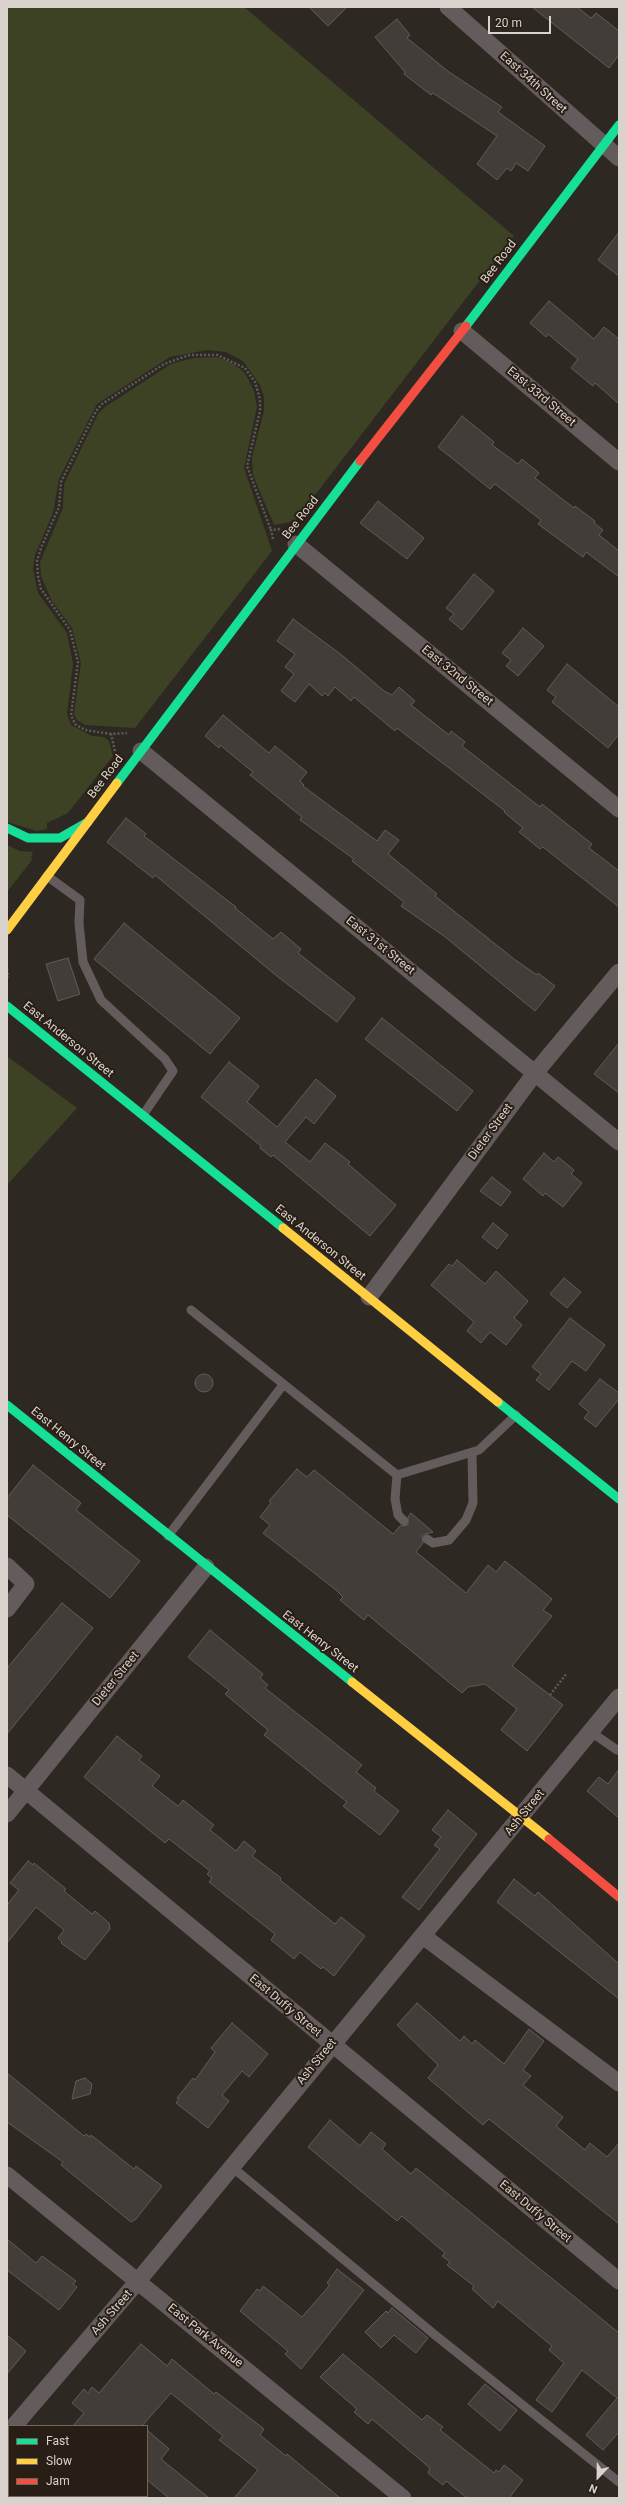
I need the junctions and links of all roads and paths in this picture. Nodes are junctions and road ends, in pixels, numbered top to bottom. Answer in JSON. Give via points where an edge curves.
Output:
{"nodes":[{"id":1,"x":448,"y":7,"type":"edge"},
{"id":2,"x":619,"y":125,"type":"edge"},
{"id":3,"x":603,"y":144,"type":"junction"},
{"id":4,"x":619,"y":158,"type":"edge"},
{"id":5,"x":462,"y":331,"type":"junction"},
{"id":6,"x":619,"y":462,"type":"edge"},
{"id":7,"x":270,"y":530,"type":"dead end"},
{"id":8,"x":296,"y":544,"type":"junction"},
{"id":9,"x":129,"y":733,"type":"dead end"},
{"id":10,"x":111,"y":734,"type":"junction"},
{"id":11,"x":141,"y":751,"type":"junction"},
{"id":12,"x":117,"y":757,"type":"dead end"},
{"id":13,"x":619,"y":809,"type":"edge"},
{"id":14,"x":88,"y":822,"type":"junction"},
{"id":15,"x":7,"y":828,"type":"edge"},
{"id":16,"x":47,"y":876,"type":"junction"},
{"id":17,"x":7,"y":930,"type":"edge"},
{"id":18,"x":7,"y":969,"type":"edge"},
{"id":19,"x":617,"y":977,"type":"edge"},
{"id":20,"x":8,"y":978,"type":"dead end"},
{"id":21,"x":7,"y":1006,"type":"edge"},
{"id":22,"x":535,"y":1073,"type":"junction"},
{"id":23,"x":143,"y":1115,"type":"junction"},
{"id":24,"x":619,"y":1142,"type":"edge"},
{"id":25,"x":369,"y":1297,"type":"junction"},
{"id":26,"x":192,"y":1310,"type":"dead end"},
{"id":27,"x":283,"y":1385,"type":"junction"},
{"id":28,"x":7,"y":1405,"type":"edge"},
{"id":29,"x":516,"y":1415,"type":"junction"},
{"id":30,"x":472,"y":1453,"type":"junction"},
{"id":31,"x":397,"y":1475,"type":"junction"},
{"id":32,"x":619,"y":1498,"type":"edge"},
{"id":33,"x":404,"y":1521,"type":"dead end"},
{"id":34,"x":168,"y":1536,"type":"junction"},
{"id":35,"x":427,"y":1539,"type":"dead end"},
{"id":36,"x":7,"y":1566,"type":"edge"},
{"id":37,"x":206,"y":1567,"type":"junction"},
{"id":38,"x":7,"y":1608,"type":"edge"},
{"id":39,"x":567,"y":1674,"type":"dead end"},
{"id":40,"x":550,"y":1695,"type":"dead end"},
{"id":41,"x":619,"y":1697,"type":"edge"},
{"id":42,"x":591,"y":1732,"type":"junction"},
{"id":43,"x":617,"y":1750,"type":"dead end"},
{"id":44,"x":7,"y":1775,"type":"edge"},
{"id":45,"x":26,"y":1791,"type":"junction"},
{"id":46,"x":7,"y":1814,"type":"edge"},
{"id":47,"x":522,"y":1817,"type":"junction"},
{"id":48,"x":619,"y":1898,"type":"edge"},
{"id":49,"x":423,"y":1936,"type":"junction"},
{"id":50,"x":332,"y":2044,"type":"junction"},
{"id":51,"x":619,"y":2083,"type":"edge"},
{"id":52,"x":232,"y":2167,"type":"junction"},
{"id":53,"x":7,"y":2174,"type":"edge"},
{"id":54,"x":619,"y":2281,"type":"edge"},
{"id":55,"x":138,"y":2282,"type":"junction"},
{"id":56,"x":15,"y":2425,"type":"edge"},
{"id":57,"x":619,"y":2482,"type":"edge"},
{"id":58,"x":403,"y":2498,"type":"edge"}],
"edges":[{"from":1,"to":3,"type":"street","name":"East 34th Street"},
{"from":2,"to":3,"type":"main road","name":"Bee Road"},
{"from":3,"to":4,"type":"street","name":"East 34th Street"},
{"from":3,"to":5,"type":"main road","name":"Bee Road"},
{"from":5,"to":6,"type":"street","name":"East 33rd Street"},
{"from":5,"to":8,"type":"main road","name":"Bee Road"},
{"from":7,"to":10,"type":"path","via":[[247,466],[260,411],[260,399],[255,382],[245,368],[217,355],[184,357],[164,364],[102,404],[96,411],[61,482],[59,507],[37,561],[41,590],[70,630],[78,662],[71,715],[75,724],[85,730]]},
{"from":8,"to":11,"type":"main road","name":"Bee Road"},
{"from":8,"to":13,"type":"street","name":"East 32nd Street"},
{"from":9,"to":10,"type":"path"},
{"from":10,"to":12,"type":"path"},
{"from":11,"to":14,"type":"main road","name":"Bee Road"},
{"from":11,"to":22,"type":"street","name":"East 31st Street"},
{"from":14,"to":15,"type":"main road","via":[[60,838],[28,838]]},
{"from":14,"to":16,"type":"main road","name":"Bee Road"},
{"from":16,"to":17,"type":"main road","name":"Bee Road"},
{"from":16,"to":23,"type":"lane","via":[[80,900],[79,923],[83,962],[100,1000],[165,1059],[173,1071]]},
{"from":18,"to":20,"type":"path"},
{"from":19,"to":22,"type":"street","name":"Dieter Street"},
{"from":21,"to":23,"type":"main road","name":"East Anderson Street"},
{"from":22,"to":24,"type":"street","name":"East 31st Street"},
{"from":22,"to":25,"type":"street","name":"Dieter Street"},
{"from":23,"to":25,"type":"main road","name":"East Anderson Street"},
{"from":25,"to":29,"type":"main road","name":"East Anderson Street"},
{"from":26,"to":27,"type":"lane"},
{"from":27,"to":31,"type":"lane"},
{"from":27,"to":34,"type":"lane"},
{"from":28,"to":34,"type":"main road","name":"East Henry Street"},
{"from":29,"to":30,"type":"lane","via":[[479,1450]]},
{"from":29,"to":32,"type":"main road","name":"East Anderson Street"},
{"from":30,"to":31,"type":"lane"},
{"from":30,"to":35,"type":"lane","via":[[473,1504],[466,1520],[449,1540],[433,1543]]},
{"from":31,"to":33,"type":"lane","via":[[398,1515]]},
{"from":34,"to":37,"type":"main road","name":"East Henry Street"},
{"from":36,"to":38,"type":"street","via":[[26,1584]]},
{"from":37,"to":45,"type":"street","name":"Dieter Street"},
{"from":37,"to":47,"type":"main road","name":"East Henry Street"},
{"from":39,"to":40,"type":"path"},
{"from":41,"to":42,"type":"street","name":"Ash Street"},
{"from":42,"to":43,"type":"lane"},
{"from":42,"to":47,"type":"street","name":"Ash Street"},
{"from":44,"to":45,"type":"street","name":"East Duffy Street"},
{"from":45,"to":46,"type":"street","name":"Dieter Street"},
{"from":45,"to":50,"type":"street","name":"East Duffy Street"},
{"from":47,"to":48,"type":"main road","name":"East Henry Street"},
{"from":47,"to":49,"type":"street","name":"Ash Street"},
{"from":49,"to":50,"type":"street","name":"Ash Street"},
{"from":49,"to":51,"type":"street"},
{"from":50,"to":52,"type":"street","name":"Ash Street"},
{"from":50,"to":54,"type":"street","name":"East Duffy Street"},
{"from":52,"to":55,"type":"street","name":"Ash Street"},
{"from":52,"to":57,"type":"lane","via":[[435,2335]]},
{"from":53,"to":55,"type":"street","name":"East Park Avenue"},
{"from":55,"to":56,"type":"street","name":"Ash Street"},
{"from":55,"to":58,"type":"street","name":"East Park Avenue"}]}
